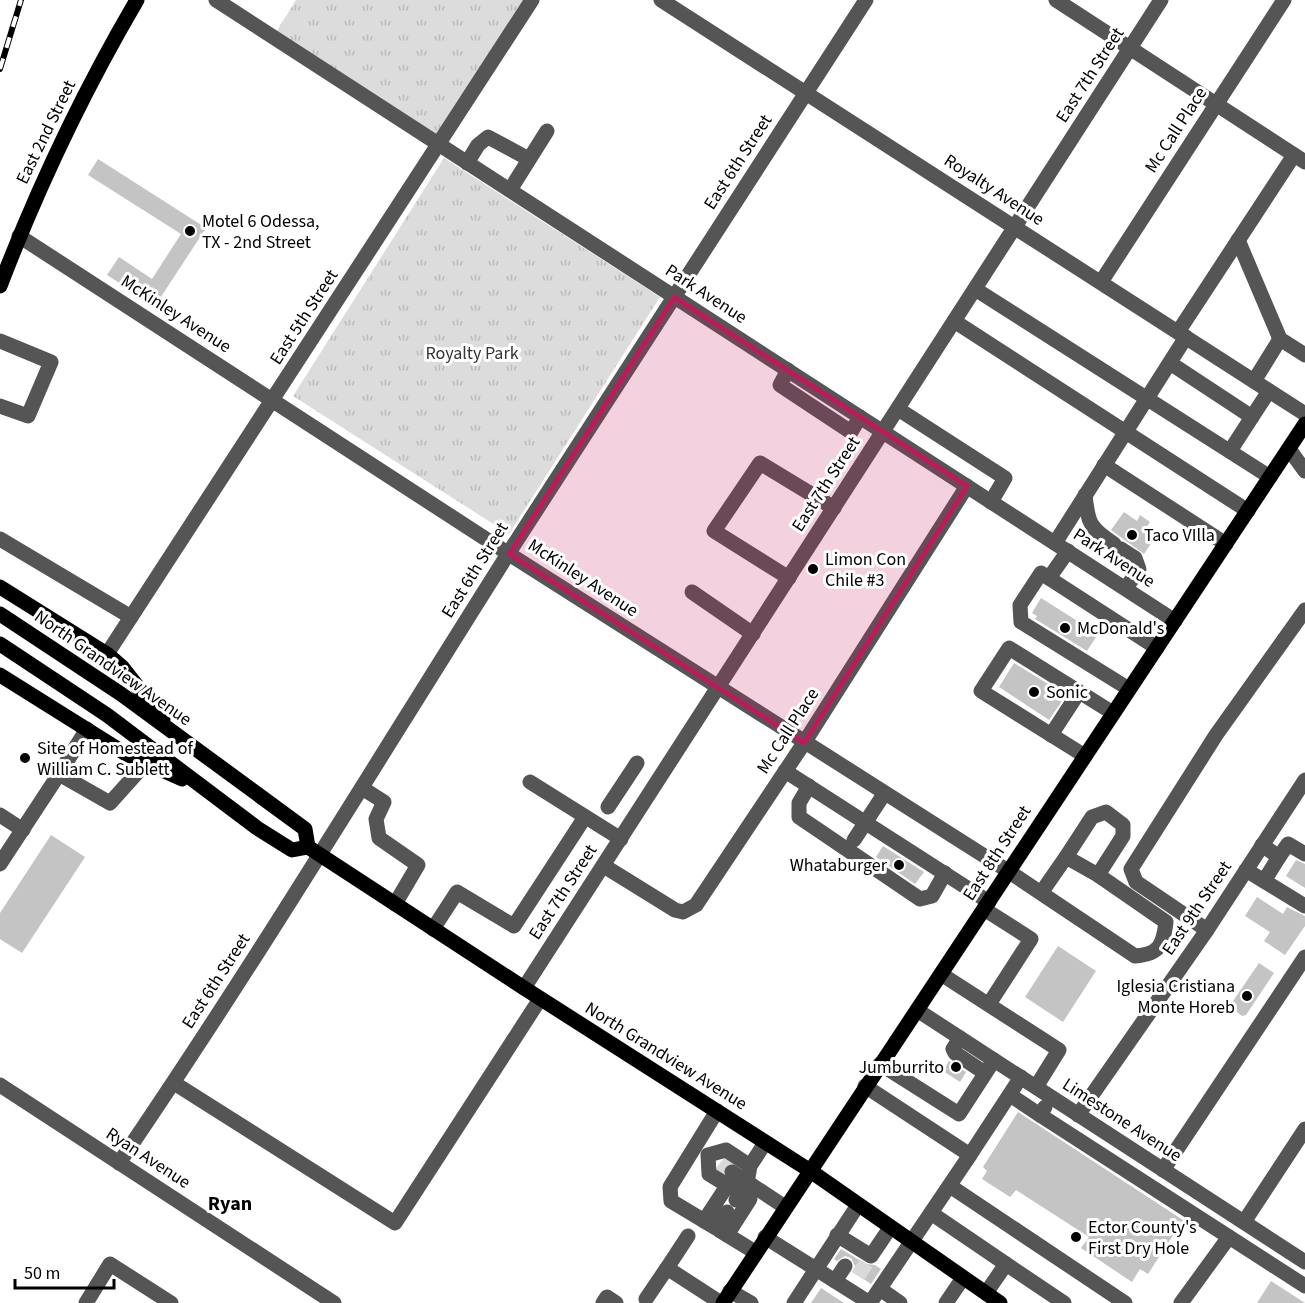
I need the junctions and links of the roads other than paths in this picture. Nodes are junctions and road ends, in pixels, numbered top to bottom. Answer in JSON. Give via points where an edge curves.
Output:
{"nodes":[{"id":1,"x":136,"y":0,"type":"edge"},
{"id":2,"x":216,"y":0,"type":"edge"},
{"id":3,"x":532,"y":0,"type":"edge"},
{"id":4,"x":661,"y":0,"type":"edge"},
{"id":5,"x":866,"y":0,"type":"edge"},
{"id":6,"x":1056,"y":0,"type":"edge"},
{"id":7,"x":1161,"y":0,"type":"edge"},
{"id":8,"x":1284,"y":0,"type":"edge"},
{"id":9,"x":1131,"y":48,"type":"junction"},
{"id":10,"x":806,"y":93,"type":"junction"},
{"id":11,"x":1215,"y":105,"type":"junction"},
{"id":12,"x":548,"y":130,"type":"dead end"},
{"id":13,"x":439,"y":144,"type":"junction"},
{"id":14,"x":529,"y":159,"type":"junction"},
{"id":15,"x":1299,"y":159,"type":"edge"},
{"id":16,"x":467,"y":162,"type":"junction"},
{"id":17,"x":510,"y":190,"type":"junction"},
{"id":18,"x":1015,"y":227,"type":"junction"},
{"id":19,"x":19,"y":236,"type":"junction"},
{"id":20,"x":1238,"y":240,"type":"junction"},
{"id":21,"x":1101,"y":282,"type":"junction"},
{"id":22,"x":0,"y":286,"type":"edge"},
{"id":23,"x":975,"y":289,"type":"junction"},
{"id":24,"x":674,"y":297,"type":"junction"},
{"id":25,"x":954,"y":321,"type":"junction"},
{"id":26,"x":1182,"y":335,"type":"junction"},
{"id":27,"x":1281,"y":339,"type":"junction"},
{"id":28,"x":0,"y":341,"type":"edge"},
{"id":29,"x":1305,"y":355,"type":"edge"},
{"id":30,"x":1170,"y":363,"type":"junction"},
{"id":31,"x":1254,"y":381,"type":"junction"},
{"id":32,"x":1269,"y":391,"type":"junction"},
{"id":33,"x":1147,"y":398,"type":"junction"},
{"id":34,"x":274,"y":400,"type":"junction"},
{"id":35,"x":0,"y":406,"type":"edge"},
{"id":36,"x":898,"y":410,"type":"junction"},
{"id":37,"x":1305,"y":414,"type":"edge"},
{"id":38,"x":1252,"y":417,"type":"junction"},
{"id":39,"x":1305,"y":424,"type":"edge"},
{"id":40,"x":1126,"y":431,"type":"junction"},
{"id":41,"x":883,"y":432,"type":"junction"},
{"id":42,"x":1288,"y":449,"type":"junction"},
{"id":43,"x":1230,"y":451,"type":"junction"},
{"id":44,"x":1104,"y":465,"type":"junction"},
{"id":45,"x":1305,"y":471,"type":"edge"},
{"id":46,"x":1270,"y":477,"type":"junction"},
{"id":47,"x":967,"y":486,"type":"junction"},
{"id":48,"x":1085,"y":495,"type":"junction"},
{"id":49,"x":991,"y":501,"type":"junction"},
{"id":50,"x":834,"y":508,"type":"junction"},
{"id":51,"x":1248,"y":511,"type":"junction"},
{"id":52,"x":0,"y":539,"type":"edge"},
{"id":53,"x":1226,"y":544,"type":"junction"},
{"id":54,"x":1061,"y":547,"type":"junction"},
{"id":55,"x":508,"y":554,"type":"junction"},
{"id":56,"x":789,"y":578,"type":"junction"},
{"id":57,"x":1049,"y":578,"type":"junction"},
{"id":58,"x":0,"y":587,"type":"edge"},
{"id":59,"x":1126,"y":588,"type":"junction"},
{"id":60,"x":692,"y":592,"type":"dead end"},
{"id":61,"x":1305,"y":610,"type":"edge"},
{"id":62,"x":0,"y":614,"type":"edge"},
{"id":63,"x":131,"y":617,"type":"junction"},
{"id":64,"x":1175,"y":621,"type":"junction"},
{"id":65,"x":753,"y":634,"type":"junction"},
{"id":66,"x":0,"y":645,"type":"edge"},
{"id":67,"x":1157,"y":648,"type":"junction"},
{"id":68,"x":107,"y":654,"type":"junction"},
{"id":69,"x":2,"y":680,"type":"edge"},
{"id":70,"x":718,"y":688,"type":"junction"},
{"id":71,"x":1129,"y":689,"type":"junction"},
{"id":72,"x":1079,"y":692,"type":"junction"},
{"id":73,"x":1113,"y":713,"type":"junction"},
{"id":74,"x":87,"y":729,"type":"junction"},
{"id":75,"x":1051,"y":735,"type":"junction"},
{"id":76,"x":178,"y":737,"type":"junction"},
{"id":77,"x":804,"y":743,"type":"junction"},
{"id":78,"x":1085,"y":756,"type":"junction"},
{"id":79,"x":146,"y":763,"type":"junction"},
{"id":80,"x":637,"y":763,"type":"dead end"},
{"id":81,"x":785,"y":771,"type":"junction"},
{"id":82,"x":59,"y":774,"type":"junction"},
{"id":83,"x":1305,"y":780,"type":"edge"},
{"id":84,"x":530,"y":782,"type":"dead end"},
{"id":85,"x":624,"y":783,"type":"junction"},
{"id":86,"x":809,"y":786,"type":"junction"},
{"id":87,"x":362,"y":788,"type":"junction"},
{"id":88,"x":208,"y":791,"type":"junction"},
{"id":89,"x":884,"y":794,"type":"junction"},
{"id":90,"x":649,"y":796,"type":"junction"},
{"id":91,"x":608,"y":807,"type":"dead end"},
{"id":92,"x":0,"y":815,"type":"edge"},
{"id":93,"x":585,"y":817,"type":"junction"},
{"id":94,"x":866,"y":822,"type":"junction"},
{"id":95,"x":23,"y":830,"type":"junction"},
{"id":96,"x":621,"y":840,"type":"junction"},
{"id":97,"x":854,"y":840,"type":"dead end"},
{"id":98,"x":1262,"y":845,"type":"junction"},
{"id":99,"x":315,"y":851,"type":"junction"},
{"id":100,"x":1305,"y":854,"type":"edge"},
{"id":101,"x":1279,"y":856,"type":"junction"},
{"id":102,"x":1071,"y":860,"type":"junction"},
{"id":103,"x":0,"y":864,"type":"edge"},
{"id":104,"x":604,"y":866,"type":"junction"},
{"id":105,"x":1246,"y":870,"type":"junction"},
{"id":106,"x":1008,"y":871,"type":"junction"},
{"id":107,"x":945,"y":873,"type":"junction"},
{"id":108,"x":1098,"y":875,"type":"junction"},
{"id":109,"x":1264,"y":881,"type":"junction"},
{"id":110,"x":1041,"y":893,"type":"junction"},
{"id":111,"x":395,"y":904,"type":"junction"},
{"id":112,"x":1142,"y":905,"type":"junction"},
{"id":113,"x":986,"y":906,"type":"junction"},
{"id":114,"x":1305,"y":906,"type":"edge"},
{"id":115,"x":433,"y":929,"type":"junction"},
{"id":116,"x":1207,"y":930,"type":"junction"},
{"id":117,"x":1305,"y":957,"type":"edge"},
{"id":118,"x":941,"y":974,"type":"junction"},
{"id":119,"x":524,"y":988,"type":"junction"},
{"id":120,"x":540,"y":999,"type":"junction"},
{"id":121,"x":989,"y":1004,"type":"junction"},
{"id":122,"x":917,"y":1010,"type":"junction"},
{"id":123,"x":880,"y":1064,"type":"junction"},
{"id":124,"x":990,"y":1066,"type":"junction"},
{"id":125,"x":1021,"y":1077,"type":"junction"},
{"id":126,"x":174,"y":1083,"type":"junction"},
{"id":127,"x":0,"y":1085,"type":"edge"},
{"id":128,"x":865,"y":1086,"type":"junction"},
{"id":129,"x":1036,"y":1087,"type":"junction"},
{"id":130,"x":1010,"y":1095,"type":"junction"},
{"id":131,"x":1051,"y":1097,"type":"junction"},
{"id":132,"x":717,"y":1111,"type":"junction"},
{"id":133,"x":1040,"y":1115,"type":"junction"},
{"id":134,"x":1081,"y":1116,"type":"junction"},
{"id":135,"x":1305,"y":1129,"type":"edge"},
{"id":136,"x":1072,"y":1135,"type":"junction"},
{"id":137,"x":1120,"y":1142,"type":"junction"},
{"id":138,"x":765,"y":1143,"type":"junction"},
{"id":139,"x":970,"y":1155,"type":"junction"},
{"id":140,"x":1109,"y":1160,"type":"junction"},
{"id":141,"x":119,"y":1163,"type":"junction"},
{"id":142,"x":750,"y":1166,"type":"junction"},
{"id":143,"x":1157,"y":1166,"type":"junction"},
{"id":144,"x":809,"y":1170,"type":"junction"},
{"id":145,"x":726,"y":1179,"type":"junction"},
{"id":146,"x":1140,"y":1180,"type":"junction"},
{"id":147,"x":950,"y":1186,"type":"junction"},
{"id":148,"x":858,"y":1205,"type":"junction"},
{"id":149,"x":785,"y":1207,"type":"junction"},
{"id":150,"x":931,"y":1213,"type":"junction"},
{"id":151,"x":1244,"y":1222,"type":"junction"},
{"id":152,"x":716,"y":1228,"type":"junction"},
{"id":153,"x":890,"y":1228,"type":"junction"},
{"id":154,"x":837,"y":1235,"type":"junction"},
{"id":155,"x":688,"y":1236,"type":"dead end"},
{"id":156,"x":765,"y":1237,"type":"junction"},
{"id":157,"x":1229,"y":1237,"type":"junction"},
{"id":158,"x":912,"y":1243,"type":"junction"},
{"id":159,"x":755,"y":1252,"type":"junction"},
{"id":160,"x":869,"y":1258,"type":"junction"},
{"id":161,"x":1299,"y":1258,"type":"edge"},
{"id":162,"x":1006,"y":1264,"type":"junction"},
{"id":163,"x":845,"y":1266,"type":"tunnel mouth"},
{"id":164,"x":667,"y":1268,"type":"junction"},
{"id":165,"x":815,"y":1268,"type":"junction"},
{"id":166,"x":893,"y":1270,"type":"junction"},
{"id":167,"x":1282,"y":1271,"type":"junction"},
{"id":168,"x":858,"y":1276,"type":"tunnel mouth"},
{"id":169,"x":963,"y":1278,"type":"junction"},
{"id":170,"x":835,"y":1281,"type":"junction"},
{"id":171,"x":1305,"y":1286,"type":"edge"},
{"id":172,"x":849,"y":1289,"type":"junction"},
{"id":173,"x":880,"y":1289,"type":"junction"},
{"id":174,"x":986,"y":1293,"type":"junction"},
{"id":175,"x":646,"y":1299,"type":"dead end"},
{"id":176,"x":725,"y":1299,"type":"edge"},
{"id":177,"x":86,"y":1303,"type":"edge"},
{"id":178,"x":171,"y":1303,"type":"edge"},
{"id":179,"x":334,"y":1303,"type":"edge"},
{"id":180,"x":603,"y":1303,"type":"edge"},
{"id":181,"x":616,"y":1303,"type":"edge"},
{"id":182,"x":751,"y":1303,"type":"edge"},
{"id":183,"x":794,"y":1303,"type":"edge"},
{"id":184,"x":870,"y":1303,"type":"edge"},
{"id":185,"x":900,"y":1303,"type":"edge"},
{"id":186,"x":946,"y":1303,"type":"edge"},
{"id":187,"x":1000,"y":1303,"type":"edge"},
{"id":188,"x":1064,"y":1303,"type":"edge"},
{"id":189,"x":1125,"y":1303,"type":"edge"},
{"id":190,"x":1181,"y":1303,"type":"edge"}],
"edges":[{"from":1,"to":19,"type":"main road","name":"East 2nd Street","via":[[75,114]]},
{"from":2,"to":13,"type":"street","name":"Park Avenue"},
{"from":3,"to":13,"type":"street","name":"East 5th Street"},
{"from":4,"to":10,"type":"street","name":"Royalty Avenue"},
{"from":5,"to":10,"type":"street","name":"East 6th Street"},
{"from":6,"to":9,"type":"street"},
{"from":7,"to":9,"type":"street","name":"East 7th Street"},
{"from":8,"to":11,"type":"street","name":"Mc Call Place"},
{"from":9,"to":11,"type":"street"},
{"from":9,"to":18,"type":"street","name":"East 7th Street"},
{"from":10,"to":18,"type":"street","name":"Royalty Avenue"},
{"from":10,"to":24,"type":"street","name":"East 6th Street"},
{"from":11,"to":15,"type":"street"},
{"from":11,"to":21,"type":"street","name":"Mc Call Place"},
{"from":12,"to":14,"type":"street"},
{"from":13,"to":16,"type":"street","name":"Park Avenue"},
{"from":13,"to":34,"type":"street","name":"East 5th Street"},
{"from":14,"to":16,"type":"street","via":[[488,137]]},
{"from":14,"to":17,"type":"street"},
{"from":15,"to":20,"type":"street"},
{"from":16,"to":17,"type":"street","name":"Park Avenue"},
{"from":17,"to":24,"type":"street","name":"Park Avenue"},
{"from":18,"to":21,"type":"street","name":"Royalty Avenue"},
{"from":18,"to":23,"type":"street","name":"East 7th Street"},
{"from":19,"to":22,"type":"main road","name":"East 2nd Street"},
{"from":19,"to":34,"type":"street","name":"McKinley Avenue"},
{"from":20,"to":26,"type":"street"},
{"from":20,"to":27,"type":"street"},
{"from":21,"to":26,"type":"street","name":"Royalty Avenue"},
{"from":23,"to":25,"type":"street","name":"East 7th Street"},
{"from":23,"to":33,"type":"street"},
{"from":24,"to":41,"type":"street","name":"Park Avenue"},
{"from":24,"to":55,"type":"street","name":"East 6th Street"},
{"from":25,"to":36,"type":"street","name":"East 7th Street"},
{"from":25,"to":40,"type":"street"},
{"from":26,"to":30,"type":"street"},
{"from":26,"to":31,"type":"street","name":"Royalty Avenue"},
{"from":27,"to":29,"type":"street"},
{"from":27,"to":31,"type":"street"},
{"from":28,"to":35,"type":"street","via":[[51,362],[28,416]]},
{"from":30,"to":33,"type":"street"},
{"from":30,"to":38,"type":"street"},
{"from":31,"to":32,"type":"street","name":"Royalty Avenue"},
{"from":32,"to":37,"type":"street","name":"Royalty Avenue"},
{"from":32,"to":38,"type":"street"},
{"from":33,"to":40,"type":"street"},
{"from":33,"to":43,"type":"street"},
{"from":34,"to":55,"type":"street","name":"McKinley Avenue"},
{"from":34,"to":63,"type":"street","name":"East 5th Street"},
{"from":36,"to":41,"type":"street","name":"East 7th Street"},
{"from":36,"to":49,"type":"street","via":[[1005,478]]},
{"from":38,"to":43,"type":"street"},
{"from":39,"to":42,"type":"main road","name":"East 8th Street"},
{"from":40,"to":44,"type":"street"},
{"from":40,"to":51,"type":"street"},
{"from":41,"to":47,"type":"street","name":"Park Avenue"},
{"from":41,"to":50,"type":"street","name":"East 7th Street"},
{"from":42,"to":45,"type":"street"},
{"from":42,"to":46,"type":"main road","name":"East 8th Street"},
{"from":43,"to":46,"type":"street"},
{"from":44,"to":48,"type":"street"},
{"from":44,"to":53,"type":"street"},
{"from":46,"to":51,"type":"main road","name":"East 8th Street"},
{"from":47,"to":49,"type":"street","name":"Park Avenue"},
{"from":47,"to":77,"type":"street","name":"Mc Call Place"},
{"from":48,"to":54,"type":"street"},
{"from":48,"to":59,"type":"street","via":[[1092,529],[1135,558],[1139,569]]},
{"from":49,"to":54,"type":"street","name":"Park Avenue"},
{"from":50,"to":56,"type":"street","name":"East 7th Street"},
{"from":50,"to":56,"type":"street","via":[[760,463],[714,531]]},
{"from":51,"to":53,"type":"main road","name":"East 8th Street"},
{"from":52,"to":63,"type":"street"},
{"from":53,"to":64,"type":"main road","name":"East 8th Street"},
{"from":54,"to":57,"type":"street"},
{"from":54,"to":59,"type":"street","name":"Park Avenue"},
{"from":55,"to":70,"type":"street","name":"McKinley Avenue"},
{"from":55,"to":87,"type":"street","name":"East 6th Street"},
{"from":56,"to":65,"type":"street","name":"East 7th Street"},
{"from":57,"to":67,"type":"street"},
{"from":57,"to":71,"type":"street","via":[[1041,573],[1020,605],[1021,622]]},
{"from":58,"to":68,"type":"main road"},
{"from":59,"to":64,"type":"street","name":"Park Avenue"},
{"from":60,"to":65,"type":"street"},
{"from":61,"to":116,"type":"street","via":[[1216,735],[1131,869],[1136,882]]},
{"from":62,"to":76,"type":"main road","name":"North Grandview Avenue"},
{"from":63,"to":68,"type":"street","name":"East 5th Street"},
{"from":64,"to":67,"type":"main road","name":"East 8th Street"},
{"from":65,"to":70,"type":"street","name":"East 7th Street"},
{"from":66,"to":88,"type":"main road","name":"North Grandview Avenue","via":[[80,696]]},
{"from":67,"to":71,"type":"main road","name":"East 8th Street"},
{"from":68,"to":76,"type":"main road"},
{"from":69,"to":74,"type":"main road"},
{"from":70,"to":77,"type":"street","name":"McKinley Avenue"},
{"from":70,"to":90,"type":"street","name":"East 7th Street"},
{"from":71,"to":73,"type":"main road","name":"East 8th Street"},
{"from":72,"to":73,"type":"street"},
{"from":72,"to":75,"type":"street"},
{"from":72,"to":75,"type":"street","via":[[1009,648],[981,692]]},
{"from":73,"to":78,"type":"main road","name":"East 8th Street"},
{"from":74,"to":79,"type":"main road"},
{"from":74,"to":82,"type":"street"},
{"from":75,"to":78,"type":"street"},
{"from":76,"to":99,"type":"main road","name":"North Grandview Avenue","via":[[305,829]]},
{"from":77,"to":81,"type":"street","name":"Mc Call Place"},
{"from":77,"to":89,"type":"street","name":"McKinley Avenue"},
{"from":78,"to":106,"type":"main road","name":"East 8th Street"},
{"from":79,"to":82,"type":"street","via":[[110,803]]},
{"from":79,"to":88,"type":"main road"},
{"from":80,"to":85,"type":"street"},
{"from":81,"to":86,"type":"street"},
{"from":81,"to":104,"type":"street","name":"Mc Call Place","via":[[710,887],[689,911],[675,910]]},
{"from":82,"to":95,"type":"street"},
{"from":83,"to":98,"type":"street","name":"East 9th Street"},
{"from":84,"to":93,"type":"street"},
{"from":85,"to":90,"type":"street"},
{"from":85,"to":91,"type":"street"},
{"from":86,"to":94,"type":"street"},
{"from":86,"to":107,"type":"street","via":[[799,803],[799,817],[920,899],[932,896]]},
{"from":87,"to":99,"type":"street","name":"East 6th Street"},
{"from":87,"to":111,"type":"street","via":[[384,802],[376,819],[379,838],[418,866]]},
{"from":88,"to":99,"type":"main road","name":"North Grandview Avenue","via":[[291,850]]},
{"from":89,"to":94,"type":"street"},
{"from":89,"to":106,"type":"street","name":"McKinley Avenue"},
{"from":90,"to":96,"type":"street","name":"East 7th Street"},
{"from":92,"to":95,"type":"street"},
{"from":93,"to":96,"type":"street"},
{"from":93,"to":115,"type":"street","via":[[514,926],[457,892]]},
{"from":94,"to":97,"type":"street"},
{"from":94,"to":107,"type":"street"},
{"from":95,"to":103,"type":"street"},
{"from":96,"to":104,"type":"street","name":"East 7th Street"},
{"from":98,"to":101,"type":"street"},
{"from":98,"to":105,"type":"street","name":"East 9th Street"},
{"from":99,"to":111,"type":"main road","name":"North Grandview Avenue"},
{"from":99,"to":126,"type":"street","name":"East 6th Street"},
{"from":100,"to":101,"type":"street","via":[[1288,844]]},
{"from":101,"to":109,"type":"street"},
{"from":102,"to":108,"type":"street"},
{"from":102,"to":108,"type":"street","via":[[1092,817],[1106,813],[1123,825],[1123,836]]},
{"from":102,"to":110,"type":"street"},
{"from":102,"to":112,"type":"street","via":[[1078,869],[1129,903]]},
{"from":104,"to":119,"type":"street","name":"East 7th Street"},
{"from":105,"to":109,"type":"street"},
{"from":105,"to":116,"type":"street","name":"East 9th Street"},
{"from":106,"to":110,"type":"street","name":"McKinley Avenue"},
{"from":106,"to":113,"type":"main road","name":"East 8th Street"},
{"from":107,"to":113,"type":"street"},
{"from":108,"to":112,"type":"street"},
{"from":109,"to":114,"type":"street"},
{"from":110,"to":112,"type":"street","name":"McKinley Avenue","via":[[1135,956],[1151,955],[1164,942],[1166,922]]},
{"from":111,"to":115,"type":"main road","name":"North Grandview Avenue"},
{"from":113,"to":118,"type":"main road","name":"East 8th Street"},
{"from":113,"to":121,"type":"street","via":[[1031,939]]},
{"from":115,"to":119,"type":"main road","name":"North Grandview Avenue"},
{"from":116,"to":134,"type":"street","name":"East 9th Street"},
{"from":117,"to":143,"type":"street"},
{"from":118,"to":121,"type":"street"},
{"from":118,"to":122,"type":"main road","name":"East 8th Street"},
{"from":119,"to":120,"type":"main road","name":"North Grandview Avenue"},
{"from":120,"to":126,"type":"street","via":[[395,1222]]},
{"from":120,"to":132,"type":"main road","name":"North Grandview Avenue"},
{"from":121,"to":129,"type":"street","via":[[1059,1050]]},
{"from":122,"to":123,"type":"main road","name":"East 8th Street"},
{"from":122,"to":124,"type":"street","name":"Limestone Avenue","via":[[960,1038]]},
{"from":123,"to":124,"type":"street","via":[[958,1114]]},
{"from":123,"to":128,"type":"main road","name":"East 8th Street"},
{"from":124,"to":125,"type":"street","name":"Limestone Avenue"},
{"from":125,"to":129,"type":"street","name":"Limestone Avenue"},
{"from":125,"to":130,"type":"street"},
{"from":126,"to":141,"type":"street","name":"East 6th Street"},
{"from":127,"to":141,"type":"street","name":"Ryan Avenue"},
{"from":128,"to":139,"type":"street"},
{"from":128,"to":144,"type":"main road","name":"East 8th Street"},
{"from":129,"to":131,"type":"street","name":"Limestone Avenue"},
{"from":130,"to":133,"type":"street"},
{"from":130,"to":139,"type":"street"},
{"from":131,"to":133,"type":"street"},
{"from":131,"to":134,"type":"street","name":"Limestone Avenue"},
{"from":132,"to":138,"type":"main road","name":"North Grandview Avenue"},
{"from":132,"to":145,"type":"street"},
{"from":133,"to":136,"type":"street"},
{"from":134,"to":136,"type":"street","name":"East 9th Street"},
{"from":134,"to":137,"type":"street","name":"Limestone Avenue"},
{"from":135,"to":151,"type":"street"},
{"from":136,"to":140,"type":"street"},
{"from":137,"to":140,"type":"street"},
{"from":137,"to":143,"type":"street","name":"Limestone Avenue"},
{"from":138,"to":142,"type":"street"},
{"from":138,"to":144,"type":"main road","name":"North Grandview Avenue"},
{"from":139,"to":147,"type":"street"},
{"from":140,"to":146,"type":"street"},
{"from":141,"to":179,"type":"street","name":"Ryan Avenue"},
{"from":142,"to":145,"type":"street"},
{"from":142,"to":145,"type":"street","via":[[726,1150]]},
{"from":143,"to":146,"type":"street"},
{"from":143,"to":151,"type":"street","name":"Limestone Avenue"},
{"from":144,"to":148,"type":"main road","name":"North Grandview Avenue"},
{"from":144,"to":149,"type":"main road","name":"East 8th Street"},
{"from":145,"to":149,"type":"street"},
{"from":145,"to":152,"type":"street"},
{"from":145,"to":152,"type":"street"},
{"from":145,"to":152,"type":"street","via":[[750,1199]]},
{"from":145,"to":152,"type":"street","via":[[670,1187],[671,1201]]},
{"from":146,"to":157,"type":"street"},
{"from":147,"to":150,"type":"street"},
{"from":147,"to":189,"type":"street"},
{"from":148,"to":153,"type":"main road","name":"North Grandview Avenue"},
{"from":148,"to":154,"type":"street"},
{"from":149,"to":156,"type":"main road","name":"East 8th Street"},
{"from":150,"to":158,"type":"street"},
{"from":150,"to":162,"type":"street"},
{"from":151,"to":161,"type":"street","name":"Limestone Avenue"},
{"from":152,"to":159,"type":"street"},
{"from":153,"to":158,"type":"main road","name":"North Grandview Avenue"},
{"from":153,"to":160,"type":"street"},
{"from":154,"to":160,"type":"street"},
{"from":154,"to":165,"type":"street"},
{"from":155,"to":164,"type":"street"},
{"from":156,"to":159,"type":"main road","name":"East 8th Street"},
{"from":156,"to":165,"type":"street"},
{"from":157,"to":167,"type":"street"},
{"from":157,"to":190,"type":"street"},
{"from":158,"to":166,"type":"street"},
{"from":158,"to":169,"type":"main road","name":"North Grandview Avenue"},
{"from":159,"to":176,"type":"main road","name":"East 8th Street"},
{"from":160,"to":166,"type":"street"},
{"from":161,"to":167,"type":"street"},
{"from":162,"to":174,"type":"street"},
{"from":162,"to":188,"type":"street"},
{"from":163,"to":170,"type":"street"},
{"from":164,"to":175,"type":"street"},
{"from":164,"to":176,"type":"street"},
{"from":165,"to":170,"type":"street"},
{"from":165,"to":183,"type":"street"},
{"from":166,"to":173,"type":"street"},
{"from":167,"to":171,"type":"street"},
{"from":168,"to":172,"type":"street"},
{"from":169,"to":174,"type":"main road","name":"North Grandview Avenue"},
{"from":169,"to":186,"type":"street"},
{"from":170,"to":172,"type":"street"},
{"from":172,"to":184,"type":"street"},
{"from":173,"to":184,"type":"street"},
{"from":173,"to":185,"type":"street"},
{"from":174,"to":187,"type":"main road","name":"North Grandview Avenue"},
{"from":176,"to":182,"type":"street"},
{"from":177,"to":178,"type":"street","via":[[110,1264]]},
{"from":180,"to":181,"type":"street","via":[[607,1297]]}]}
